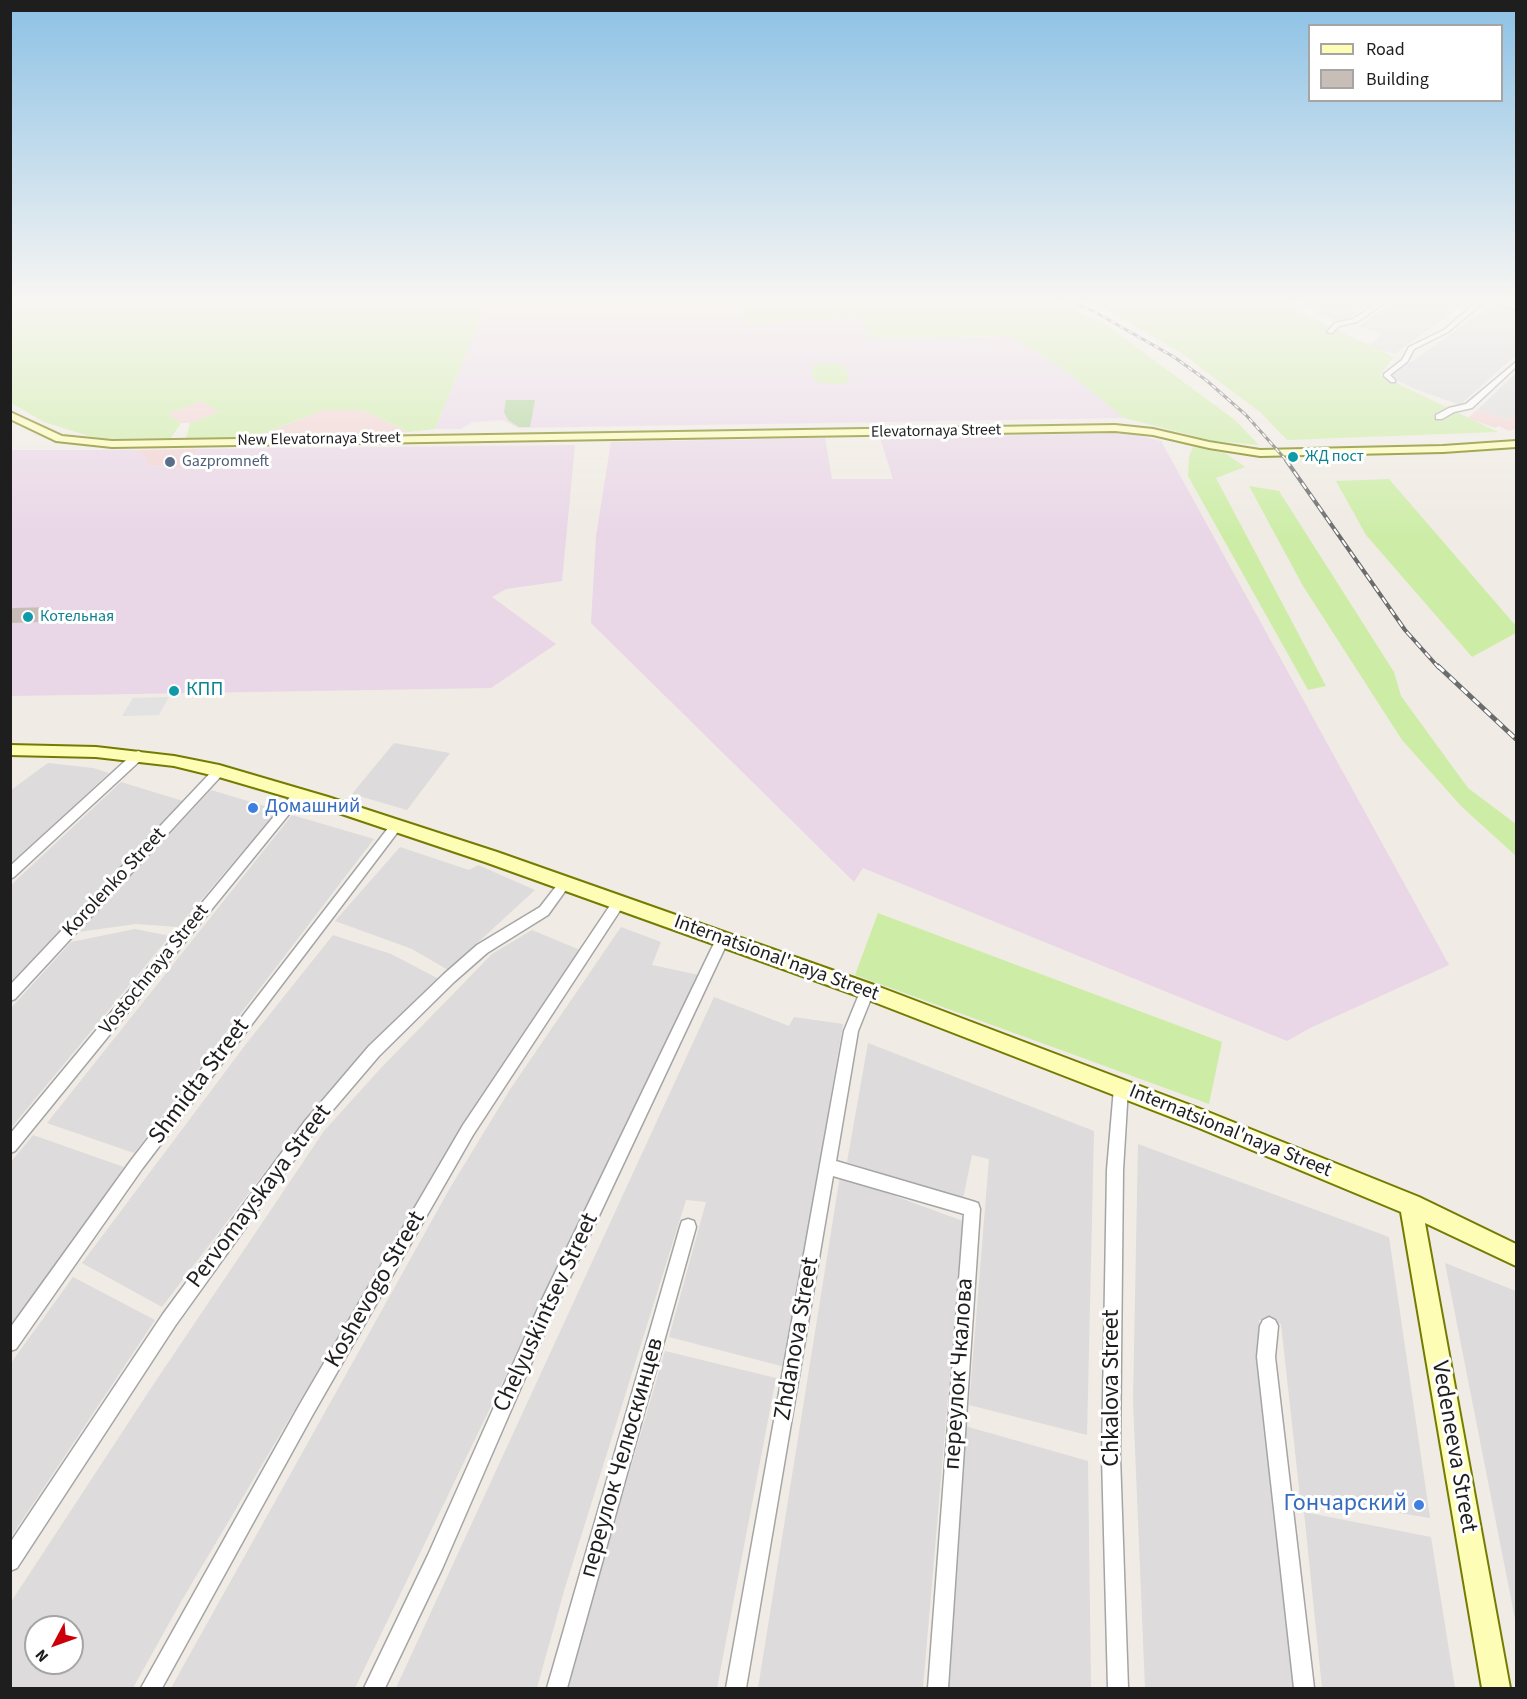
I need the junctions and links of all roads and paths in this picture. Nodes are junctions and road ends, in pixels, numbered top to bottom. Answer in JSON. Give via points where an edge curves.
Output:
{"nodes":[{"id":1,"x":1390,"y":378,"type":"edge"},
{"id":2,"x":1503,"y":378,"type":"edge"},
{"id":3,"x":1393,"y":381,"type":"dead end"},
{"id":4,"x":10,"y":415,"type":"edge"},
{"id":5,"x":1438,"y":417,"type":"dead end"},
{"id":6,"x":597,"y":435,"type":"joint"},
{"id":7,"x":1516,"y":444,"type":"edge"},
{"id":8,"x":10,"y":750,"type":"edge"},
{"id":9,"x":139,"y":755,"type":"junction"},
{"id":10,"x":219,"y":771,"type":"junction"},
{"id":11,"x":299,"y":794,"type":"junction"},
{"id":12,"x":396,"y":826,"type":"junction"},
{"id":13,"x":10,"y":873,"type":"edge"},
{"id":14,"x":566,"y":883,"type":"junction"},
{"id":15,"x":619,"y":902,"type":"junction"},
{"id":16,"x":723,"y":939,"type":"junction"},
{"id":17,"x":867,"y":991,"type":"junction"},
{"id":18,"x":10,"y":994,"type":"edge"},
{"id":19,"x":1121,"y":1088,"type":"junction"},
{"id":20,"x":10,"y":1146,"type":"edge"},
{"id":21,"x":827,"y":1166,"type":"junction"},
{"id":22,"x":1411,"y":1205,"type":"junction"},
{"id":23,"x":688,"y":1227,"type":"dead end"},
{"id":24,"x":1516,"y":1255,"type":"edge"},
{"id":25,"x":1269,"y":1326,"type":"dead end"},
{"id":26,"x":10,"y":1342,"type":"edge"},
{"id":27,"x":10,"y":1561,"type":"edge"},
{"id":28,"x":151,"y":1689,"type":"edge"},
{"id":29,"x":374,"y":1689,"type":"edge"},
{"id":30,"x":557,"y":1689,"type":"edge"},
{"id":31,"x":736,"y":1689,"type":"edge"},
{"id":32,"x":938,"y":1689,"type":"edge"},
{"id":33,"x":1118,"y":1689,"type":"edge"},
{"id":34,"x":1304,"y":1689,"type":"edge"},
{"id":35,"x":1496,"y":1689,"type":"edge"}],
"edges":[{"from":1,"to":3,"type":"street"},
{"from":2,"to":5,"type":"street","via":[[1469,406]]},
{"from":4,"to":6,"type":"main road","name":"New Elevatornaya Street","via":[[60,439],[112,444]]},
{"from":6,"to":7,"type":"main road","name":"Elevatornaya Street","via":[[1115,428],[1229,449],[1283,453]]},
{"from":8,"to":9,"type":"main road","name":"Internatsional'naya Street"},
{"from":9,"to":10,"type":"main road","name":"Internatsional'naya Street"},
{"from":9,"to":13,"type":"street"},
{"from":10,"to":11,"type":"main road","name":"Internatsional'naya Street"},
{"from":10,"to":18,"type":"street","name":"Korolenko Street"},
{"from":11,"to":12,"type":"main road","name":"Internatsional'naya Street"},
{"from":11,"to":20,"type":"street","name":"Vostochnaya Street"},
{"from":12,"to":14,"type":"main road","name":"Internatsional'naya Street"},
{"from":12,"to":26,"type":"street","name":"Shmidta Street","via":[[137,1164]]},
{"from":14,"to":15,"type":"main road","name":"Internatsional'naya Street"},
{"from":14,"to":27,"type":"street","name":"Pervomayskaya Street","via":[[544,911],[482,948],[449,978],[374,1051],[310,1126],[169,1320]]},
{"from":15,"to":16,"type":"main road","name":"Internatsional'naya Street"},
{"from":15,"to":28,"type":"street","name":"Koshevogo Street","via":[[468,1130]]},
{"from":16,"to":17,"type":"main road","name":"Internatsional'naya Street"},
{"from":16,"to":29,"type":"street","name":"Chelyuskintsev Street","via":[[545,1312],[435,1562]]},
{"from":17,"to":19,"type":"main road","name":"Internatsional'naya Street"},
{"from":17,"to":21,"type":"street","name":"Zhdanova Street","via":[[851,1031]]},
{"from":19,"to":22,"type":"main road","name":"Internatsional'naya Street"},
{"from":19,"to":33,"type":"street","name":"Chkalova Street","via":[[1115,1170],[1111,1456]]},
{"from":21,"to":31,"type":"street","name":"Zhdanova Street"},
{"from":21,"to":32,"type":"street","name":"переулок Чкалова","via":[[972,1209]]},
{"from":22,"to":24,"type":"main road","name":"Internatsional'naya Street"},
{"from":22,"to":35,"type":"main road","name":"Vedeneeva Street"},
{"from":23,"to":30,"type":"street","name":"переулок Челюскинцев"},
{"from":25,"to":34,"type":"street","via":[[1266,1358]]}]}
